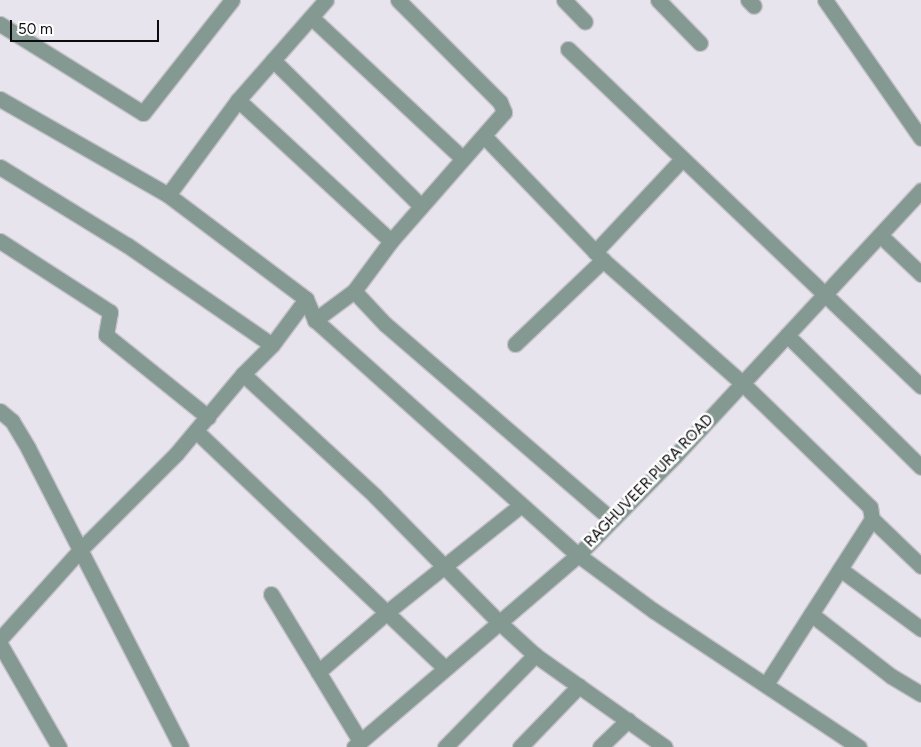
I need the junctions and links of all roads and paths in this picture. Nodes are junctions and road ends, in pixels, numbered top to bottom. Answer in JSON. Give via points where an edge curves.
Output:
{"nodes":[{"id":1,"x":232,"y":0,"type":"edge"},
{"id":2,"x":326,"y":0,"type":"edge"},
{"id":3,"x":398,"y":0,"type":"edge"},
{"id":4,"x":564,"y":0,"type":"edge"},
{"id":5,"x":658,"y":0,"type":"edge"},
{"id":6,"x":825,"y":0,"type":"edge"},
{"id":7,"x":311,"y":17,"type":"junction"},
{"id":8,"x":585,"y":22,"type":"dead end"},
{"id":9,"x":0,"y":24,"type":"edge"},
{"id":10,"x":700,"y":43,"type":"dead end"},
{"id":11,"x":568,"y":49,"type":"dead end"},
{"id":12,"x":273,"y":60,"type":"junction"},
{"id":13,"x":0,"y":99,"type":"edge"},
{"id":14,"x":238,"y":100,"type":"junction"},
{"id":15,"x":484,"y":136,"type":"junction"},
{"id":16,"x":921,"y":138,"type":"edge"},
{"id":17,"x":462,"y":158,"type":"junction"},
{"id":18,"x":682,"y":159,"type":"junction"},
{"id":19,"x":0,"y":167,"type":"edge"},
{"id":20,"x":921,"y":190,"type":"edge"},
{"id":21,"x":168,"y":195,"type":"junction"},
{"id":22,"x":421,"y":206,"type":"junction"},
{"id":23,"x":880,"y":235,"type":"junction"},
{"id":24,"x":0,"y":241,"type":"edge"},
{"id":25,"x":391,"y":241,"type":"junction"},
{"id":26,"x":599,"y":256,"type":"junction"},
{"id":27,"x":921,"y":274,"type":"edge"},
{"id":28,"x":354,"y":291,"type":"junction"},
{"id":29,"x":823,"y":295,"type":"junction"},
{"id":30,"x":306,"y":298,"type":"junction"},
{"id":31,"x":315,"y":320,"type":"junction"},
{"id":32,"x":787,"y":335,"type":"junction"},
{"id":33,"x":515,"y":344,"type":"dead end"},
{"id":34,"x":272,"y":345,"type":"junction"},
{"id":35,"x":243,"y":374,"type":"junction"},
{"id":36,"x":742,"y":383,"type":"junction"},
{"id":37,"x":921,"y":386,"type":"edge"},
{"id":38,"x":0,"y":411,"type":"edge"},
{"id":39,"x":208,"y":417,"type":"junction"},
{"id":40,"x":196,"y":431,"type":"junction"},
{"id":41,"x":921,"y":467,"type":"edge"},
{"id":42,"x":521,"y":505,"type":"junction"},
{"id":43,"x":872,"y":519,"type":"junction"},
{"id":44,"x":612,"y":520,"type":"junction"},
{"id":45,"x":81,"y":549,"type":"junction"},
{"id":46,"x":578,"y":555,"type":"junction"},
{"id":47,"x":921,"y":566,"type":"edge"},
{"id":48,"x":443,"y":567,"type":"junction"},
{"id":49,"x":840,"y":568,"type":"junction"},
{"id":50,"x":271,"y":594,"type":"dead end"},
{"id":51,"x":387,"y":612,"type":"junction"},
{"id":52,"x":811,"y":614,"type":"junction"},
{"id":53,"x":500,"y":623,"type":"junction"},
{"id":54,"x":921,"y":629,"type":"edge"},
{"id":55,"x":0,"y":638,"type":"edge"},
{"id":56,"x":0,"y":644,"type":"edge"},
{"id":57,"x":535,"y":655,"type":"junction"},
{"id":58,"x":444,"y":667,"type":"junction"},
{"id":59,"x":318,"y":672,"type":"junction"},
{"id":60,"x":766,"y":684,"type":"junction"},
{"id":61,"x":579,"y":686,"type":"junction"},
{"id":62,"x":921,"y":694,"type":"edge"},
{"id":63,"x":628,"y":720,"type":"junction"},
{"id":64,"x":357,"y":744,"type":"edge"},
{"id":65,"x":59,"y":747,"type":"edge"},
{"id":66,"x":181,"y":747,"type":"edge"},
{"id":67,"x":445,"y":747,"type":"edge"},
{"id":68,"x":520,"y":747,"type":"edge"},
{"id":69,"x":600,"y":747,"type":"edge"},
{"id":70,"x":665,"y":747,"type":"edge"},
{"id":71,"x":859,"y":747,"type":"edge"}],
"edges":[{"from":1,"to":9,"type":"street","via":[[143,112]]},
{"from":2,"to":7,"type":"street"},
{"from":3,"to":15,"type":"street","via":[[503,106],[504,112]]},
{"from":4,"to":8,"type":"street"},
{"from":5,"to":10,"type":"street"},
{"from":6,"to":16,"type":"street"},
{"from":7,"to":12,"type":"street"},
{"from":7,"to":17,"type":"street"},
{"from":11,"to":18,"type":"street"},
{"from":12,"to":14,"type":"street"},
{"from":12,"to":22,"type":"street"},
{"from":13,"to":21,"type":"street"},
{"from":14,"to":21,"type":"street"},
{"from":14,"to":25,"type":"street"},
{"from":15,"to":17,"type":"street"},
{"from":15,"to":26,"type":"street"},
{"from":17,"to":22,"type":"street"},
{"from":18,"to":26,"type":"street"},
{"from":18,"to":29,"type":"street"},
{"from":19,"to":34,"type":"street","via":[[127,245]]},
{"from":20,"to":23,"type":"street","name":"RAGHUVEER PURA ROAD"},
{"from":21,"to":30,"type":"street"},
{"from":22,"to":25,"type":"street"},
{"from":23,"to":27,"type":"street"},
{"from":23,"to":29,"type":"street","name":"RAGHUVEER PURA ROAD"},
{"from":24,"to":39,"type":"street","via":[[110,312],[106,335]]},
{"from":25,"to":28,"type":"street"},
{"from":26,"to":33,"type":"street"},
{"from":26,"to":36,"type":"street"},
{"from":28,"to":31,"type":"street"},
{"from":28,"to":44,"type":"street","via":[[399,337]]},
{"from":29,"to":32,"type":"street","name":"RAGHUVEER PURA ROAD"},
{"from":29,"to":37,"type":"street"},
{"from":30,"to":31,"type":"street"},
{"from":30,"to":34,"type":"street"},
{"from":31,"to":42,"type":"street"},
{"from":32,"to":36,"type":"street","name":"RAGHUVEER PURA ROAD"},
{"from":32,"to":41,"type":"street"},
{"from":34,"to":35,"type":"street"},
{"from":35,"to":39,"type":"street"},
{"from":35,"to":48,"type":"street","via":[[375,496]]},
{"from":36,"to":43,"type":"street","via":[[870,506]]},
{"from":36,"to":44,"type":"street","name":"RAGHUVEER PURA ROAD"},
{"from":38,"to":45,"type":"street","via":[[12,422],[28,448]]},
{"from":39,"to":40,"type":"street"},
{"from":40,"to":45,"type":"street","via":[[142,491]]},
{"from":40,"to":51,"type":"street"},
{"from":42,"to":46,"type":"street"},
{"from":42,"to":48,"type":"street"},
{"from":43,"to":47,"type":"street"},
{"from":43,"to":49,"type":"street"},
{"from":44,"to":46,"type":"street","name":"RAGHUVEER PURA ROAD"},
{"from":45,"to":55,"type":"street"},
{"from":45,"to":66,"type":"street"},
{"from":46,"to":53,"type":"street","name":"RAGHUVEER PURA ROAD"},
{"from":46,"to":60,"type":"street"},
{"from":48,"to":51,"type":"street"},
{"from":48,"to":53,"type":"street"},
{"from":49,"to":52,"type":"street"},
{"from":49,"to":54,"type":"street"},
{"from":50,"to":59,"type":"street"},
{"from":51,"to":58,"type":"street"},
{"from":51,"to":59,"type":"street"},
{"from":52,"to":60,"type":"street"},
{"from":52,"to":62,"type":"street","via":[[891,676]]},
{"from":53,"to":57,"type":"street"},
{"from":53,"to":58,"type":"street","name":"RAGHUVEER PURA ROAD"},
{"from":56,"to":65,"type":"street"},
{"from":57,"to":61,"type":"street"},
{"from":57,"to":67,"type":"street"},
{"from":58,"to":64,"type":"street","name":"RAGHUVEER PURA ROAD"},
{"from":59,"to":64,"type":"street"},
{"from":60,"to":71,"type":"street"},
{"from":61,"to":63,"type":"street"},
{"from":61,"to":68,"type":"street"},
{"from":63,"to":69,"type":"street"},
{"from":63,"to":70,"type":"street"}]}
